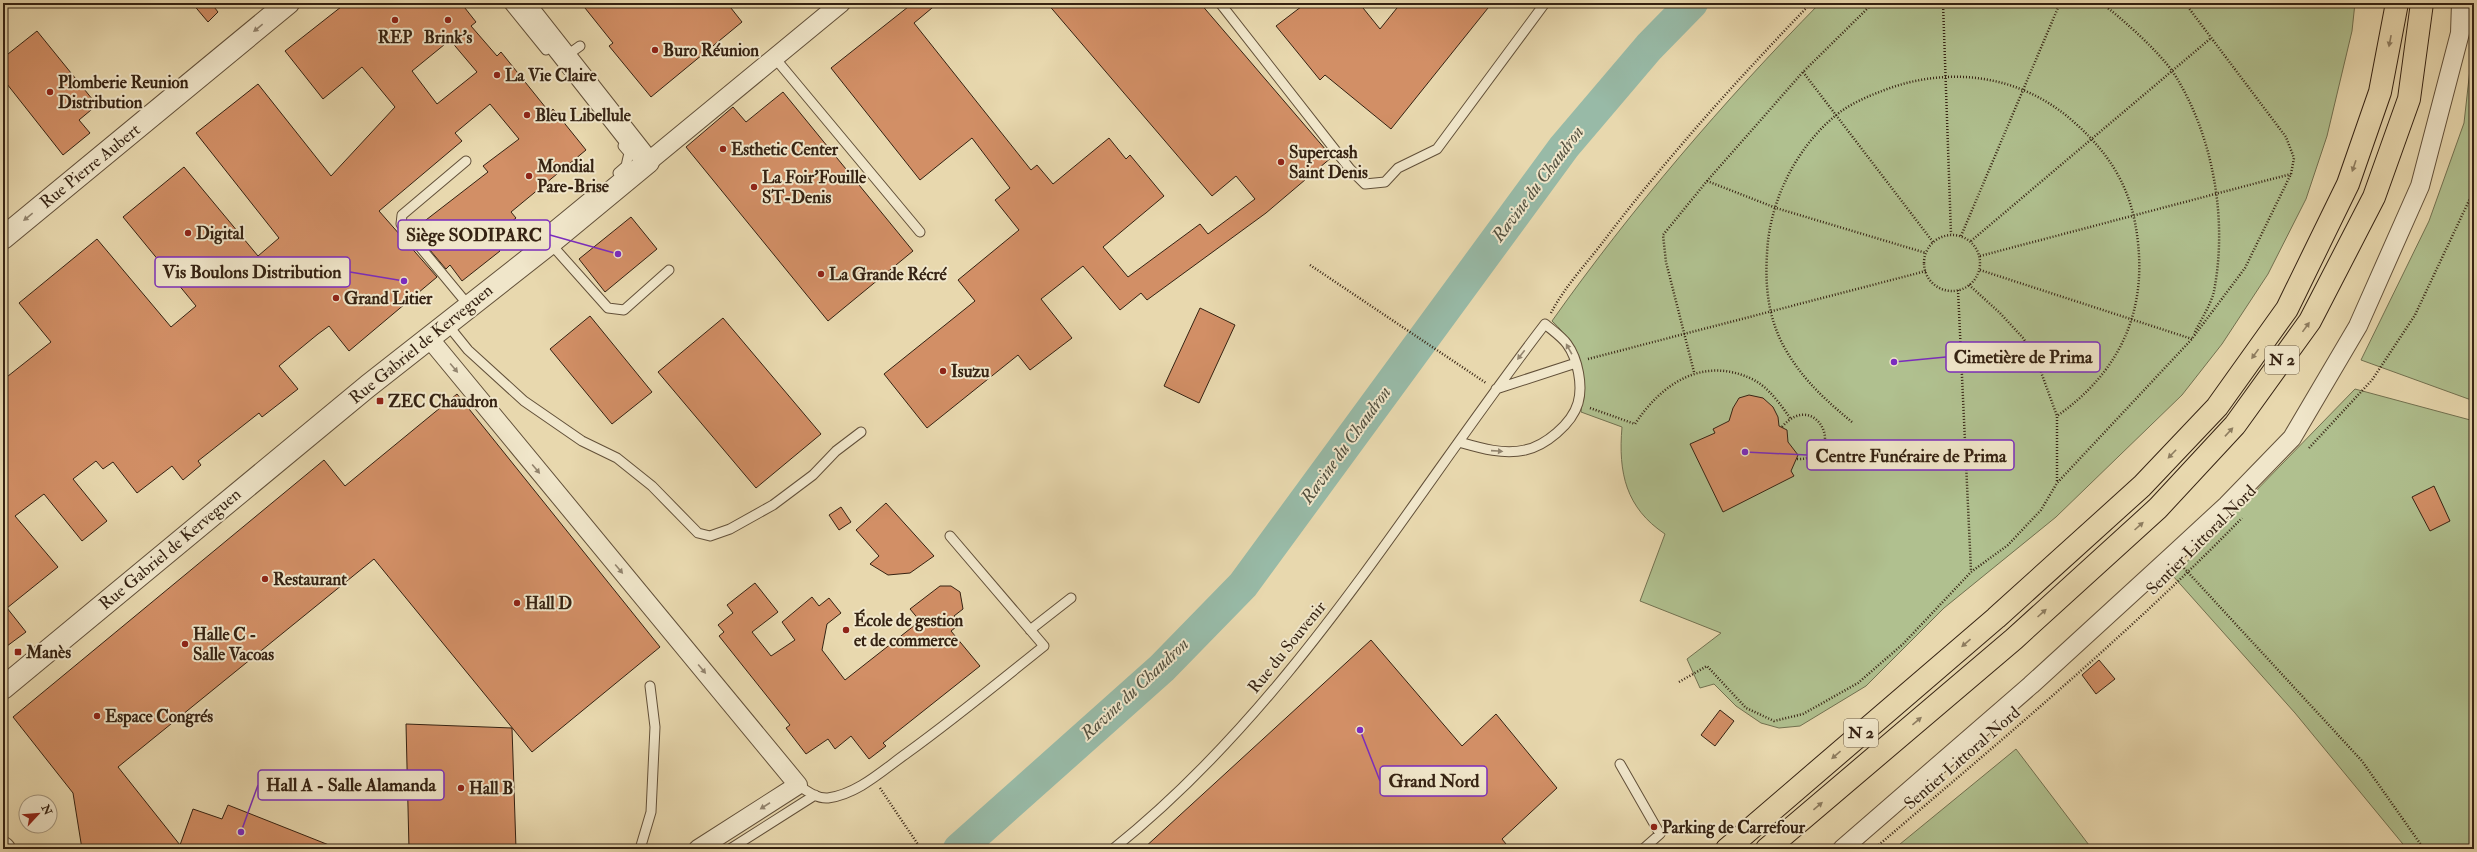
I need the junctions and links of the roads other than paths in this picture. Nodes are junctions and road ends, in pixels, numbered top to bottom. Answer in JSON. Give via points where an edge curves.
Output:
{"nodes":[{"id":1,"x":288,"y":3,"type":"edge"},
{"id":2,"x":508,"y":3,"type":"edge"},
{"id":3,"x":523,"y":3,"type":"edge"},
{"id":4,"x":841,"y":3,"type":"edge"},
{"id":5,"x":1220,"y":3,"type":"edge"},
{"id":6,"x":1545,"y":3,"type":"edge"},
{"id":7,"x":2397,"y":3,"type":"edge"},
{"id":8,"x":2422,"y":3,"type":"edge"},
{"id":9,"x":2461,"y":3,"type":"edge"},
{"id":10,"x":566,"y":53,"type":"junction"},
{"id":11,"x":774,"y":57,"type":"junction"},
{"id":12,"x":577,"y":88,"type":"dead end"},
{"id":13,"x":466,"y":161,"type":"dead end"},
{"id":14,"x":648,"y":162,"type":"junction"},
{"id":15,"x":920,"y":232,"type":"dead end"},
{"id":16,"x":3,"y":238,"type":"edge"},
{"id":17,"x":550,"y":243,"type":"junction"},
{"id":18,"x":522,"y":252,"type":"dead end"},
{"id":19,"x":670,"y":270,"type":"dead end"},
{"id":20,"x":499,"y":271,"type":"dead end"},
{"id":21,"x":466,"y":303,"type":"junction"},
{"id":22,"x":447,"y":324,"type":"junction"},
{"id":23,"x":429,"y":338,"type":"junction"},
{"id":24,"x":1576,"y":362,"type":"junction"},
{"id":25,"x":1495,"y":389,"type":"junction"},
{"id":26,"x":861,"y":432,"type":"dead end"},
{"id":27,"x":1459,"y":442,"type":"junction"},
{"id":28,"x":950,"y":536,"type":"dead end"},
{"id":29,"x":1071,"y":598,"type":"dead end"},
{"id":30,"x":1030,"y":630,"type":"junction"},
{"id":31,"x":3,"y":676,"type":"edge"},
{"id":32,"x":650,"y":686,"type":"dead end"},
{"id":33,"x":3,"y":688,"type":"edge"},
{"id":34,"x":1620,"y":764,"type":"dead end"},
{"id":35,"x":798,"y":785,"type":"junction"},
{"id":36,"x":815,"y":796,"type":"junction"},
{"id":37,"x":640,"y":849,"type":"edge"},
{"id":38,"x":698,"y":849,"type":"edge"},
{"id":39,"x":730,"y":849,"type":"edge"},
{"id":40,"x":1113,"y":849,"type":"edge"},
{"id":41,"x":1643,"y":849,"type":"edge"},
{"id":42,"x":1727,"y":849,"type":"edge"},
{"id":43,"x":1767,"y":849,"type":"edge"},
{"id":44,"x":1842,"y":849,"type":"edge"}],
"edges":[{"from":1,"to":16,"type":"street","name":"Rue Pierre Aubert","one_way":true},
{"from":2,"to":10,"type":"lane"},
{"from":3,"to":10,"type":"street"},
{"from":4,"to":11,"type":"street","name":"Rue Gabriel de Kerveguen"},
{"from":5,"to":6,"type":"lane","via":[[1350,169],[1365,184],[1385,182],[1398,168],[1437,149]]},
{"from":7,"to":42,"type":"highway","number":"N 2","one_way":true,"via":[[2380,92],[2348,184],[2287,309],[2217,407],[2130,496],[1996,618]]},
{"from":43,"to":8,"type":"highway","number":"N 2","one_way":true,"via":[[2019,634],[2158,508],[2235,425],[2310,321],[2374,197],[2409,99]]},
{"from":9,"to":44,"type":"street","via":[[2460,32],[2420,186],[2358,326],[2292,438],[2227,505],[2172,556],[2031,684]]},
{"from":10,"to":14,"type":"street"},
{"from":11,"to":14,"type":"street","name":"Rue Gabriel de Kerveguen"},
{"from":11,"to":15,"type":"lane"},
{"from":12,"to":18,"type":"lane","via":[[629,154],[626,166]]},
{"from":13,"to":21,"type":"lane","via":[[402,215],[400,220]]},
{"from":14,"to":17,"type":"street","name":"Rue Gabriel de Kerveguen"},
{"from":17,"to":19,"type":"lane","via":[[608,308],[617,311],[624,310]]},
{"from":17,"to":21,"type":"street","name":"Rue Gabriel de Kerveguen"},
{"from":20,"to":21,"type":"lane"},
{"from":21,"to":22,"type":"street","name":"Rue Gabriel de Kerveguen"},
{"from":21,"to":31,"type":"lane"},
{"from":22,"to":23,"type":"street","name":"Rue Gabriel de Kerveguen"},
{"from":22,"to":26,"type":"lane","via":[[468,350],[524,401],[582,441],[617,458],[652,486],[698,533],[704,535],[710,536],[730,529],[773,506],[813,475],[836,451]]},
{"from":23,"to":33,"type":"street","name":"Rue Gabriel de Kerveguen"},
{"from":23,"to":35,"type":"street","one_way":true},
{"from":24,"to":25,"type":"lane"},
{"from":24,"to":25,"type":"lane","name":"Rue du Souvenir","one_way":true,"via":[[1567,344],[1544,324]]},
{"from":27,"to":24,"type":"lane","one_way":true,"via":[[1486,450],[1525,450],[1544,443],[1566,422],[1578,403]]},
{"from":25,"to":27,"type":"lane","name":"Rue du Souvenir"},
{"from":27,"to":40,"type":"lane","name":"Rue du Souvenir","via":[[1333,616],[1279,685],[1212,759],[1150,819]]},
{"from":28,"to":30,"type":"lane"},
{"from":29,"to":30,"type":"lane"},
{"from":30,"to":36,"type":"lane","via":[[1044,646],[945,725],[873,778],[848,792],[827,798]]},
{"from":32,"to":37,"type":"lane","via":[[655,727],[652,812]]},
{"from":34,"to":41,"type":"lane","via":[[1660,834]]},
{"from":35,"to":36,"type":"lane"},
{"from":35,"to":38,"type":"street","one_way":true},
{"from":36,"to":39,"type":"lane"}]}
